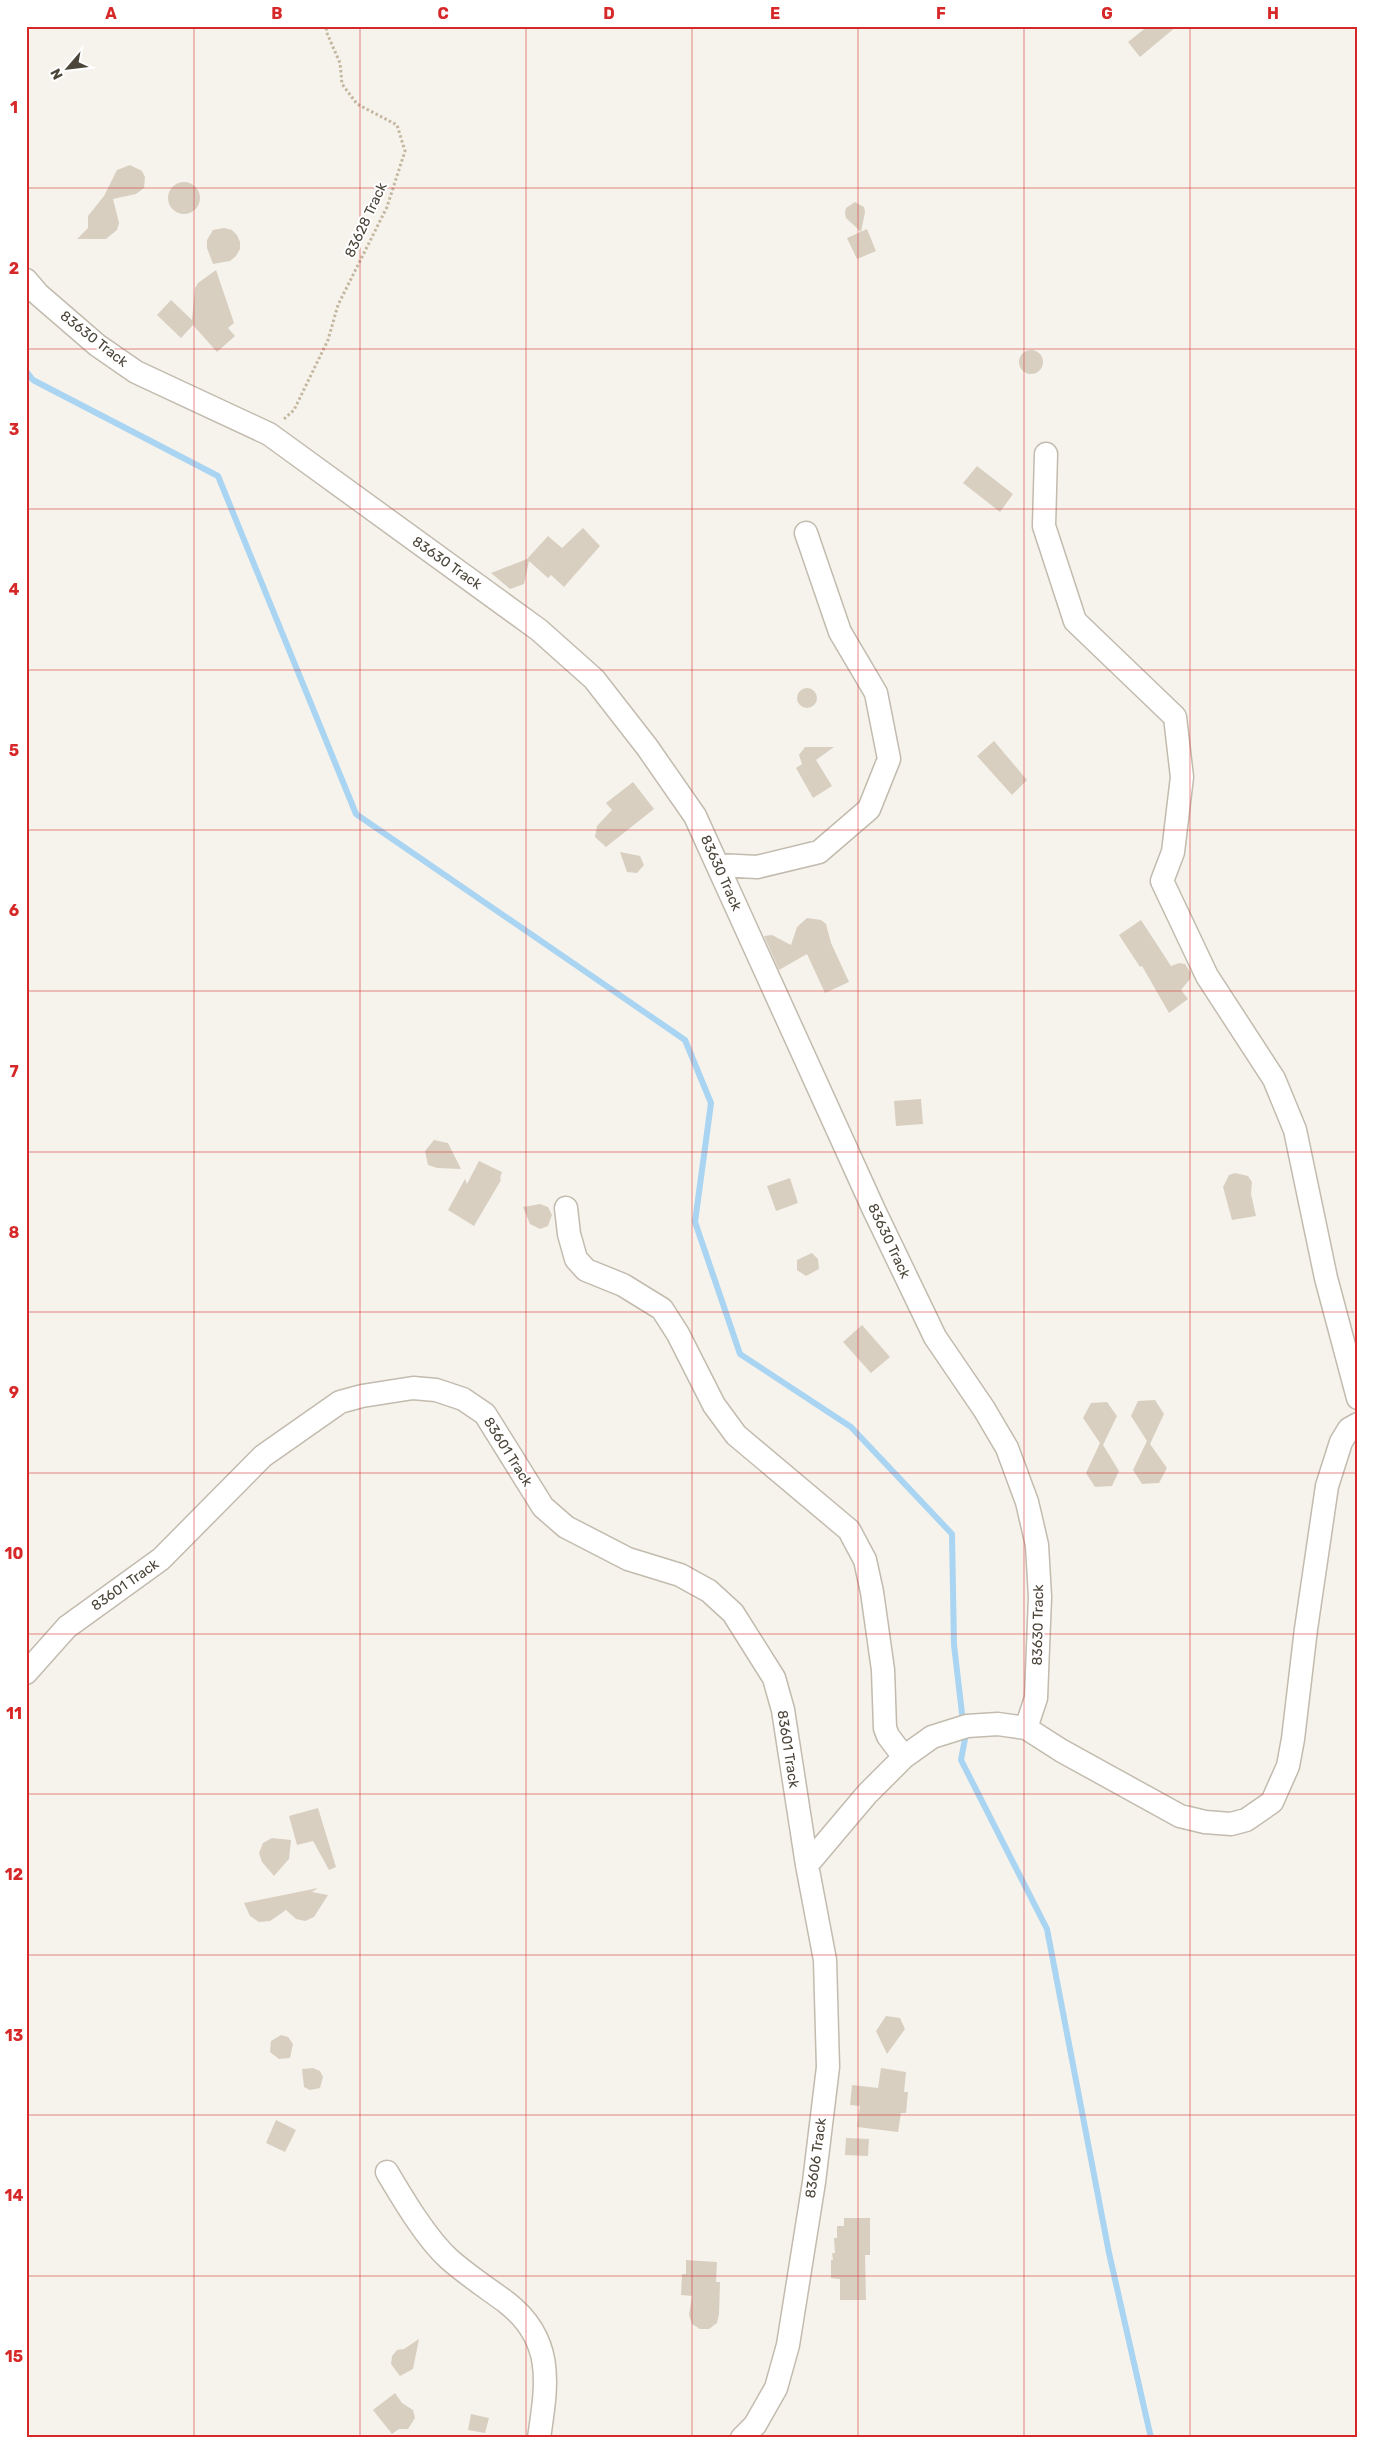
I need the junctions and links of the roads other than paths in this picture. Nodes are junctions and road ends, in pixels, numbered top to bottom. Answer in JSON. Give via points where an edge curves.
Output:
{"nodes":[{"id":1,"x":26,"y":280,"type":"edge"},
{"id":2,"x":1046,"y":454,"type":"dead end"},
{"id":3,"x":806,"y":533,"type":"dead end"},
{"id":4,"x":718,"y":865,"type":"junction"},
{"id":5,"x":566,"y":1208,"type":"dead end"},
{"id":6,"x":1358,"y":1398,"type":"edge"},
{"id":7,"x":1358,"y":1424,"type":"edge"},
{"id":8,"x":26,"y":1673,"type":"edge"},
{"id":9,"x":1026,"y":1728,"type":"junction"},
{"id":10,"x":904,"y":1757,"type":"junction"},
{"id":11,"x":807,"y":1865,"type":"junction"},
{"id":12,"x":387,"y":2172,"type":"dead end"},
{"id":13,"x":538,"y":2438,"type":"edge"},
{"id":14,"x":742,"y":2438,"type":"edge"}],
"edges":[{"from":1,"to":4,"type":"street","name":"83630 Track","via":[[97,345],[136,372],[269,434],[532,624],[594,679],[647,747],[695,816]]},
{"from":2,"to":6,"type":"street","via":[[1044,526],[1076,621],[1175,717],[1182,777],[1173,852],[1162,881],[1207,976],[1274,1079],[1296,1130],[1326,1278]]},
{"from":3,"to":4,"type":"street","via":[[840,632],[876,692],[889,759],[869,809],[819,852],[757,867]]},
{"from":4,"to":9,"type":"street","name":"83630 Track","via":[[931,1329],[1007,1448],[1037,1545],[1040,1597],[1036,1698]]},
{"from":5,"to":10,"type":"street","via":[[576,1259],[586,1270],[623,1285],[662,1309],[714,1405],[736,1435],[849,1530],[865,1560],[872,1592],[883,1670],[885,1728]]},
{"from":7,"to":9,"type":"street","via":[[1341,1442],[1327,1486],[1293,1739],[1288,1766],[1272,1802],[1246,1820],[1231,1824],[1180,1816]]},
{"from":8,"to":11,"type":"street","name":"83601 Track","via":[[67,1627],[161,1560],[263,1456],[319,1416],[340,1402],[362,1396],[413,1388],[436,1390],[463,1399],[485,1414],[543,1507],[566,1527],[628,1559],[680,1575],[709,1591],[733,1612],[774,1678],[783,1710]]},
{"from":9,"to":10,"type":"street","via":[[998,1724],[967,1726],[932,1737]]},
{"from":10,"to":11,"type":"street","via":[[867,1794]]},
{"from":11,"to":14,"type":"street","name":"83606 Track","via":[[825,1960],[828,2067],[814,2182],[788,2345],[776,2388],[754,2425]]},
{"from":12,"to":13,"type":"street","via":[[417,2219],[447,2257],[507,2303],[531,2329],[540,2346],[546,2371]]}]}
